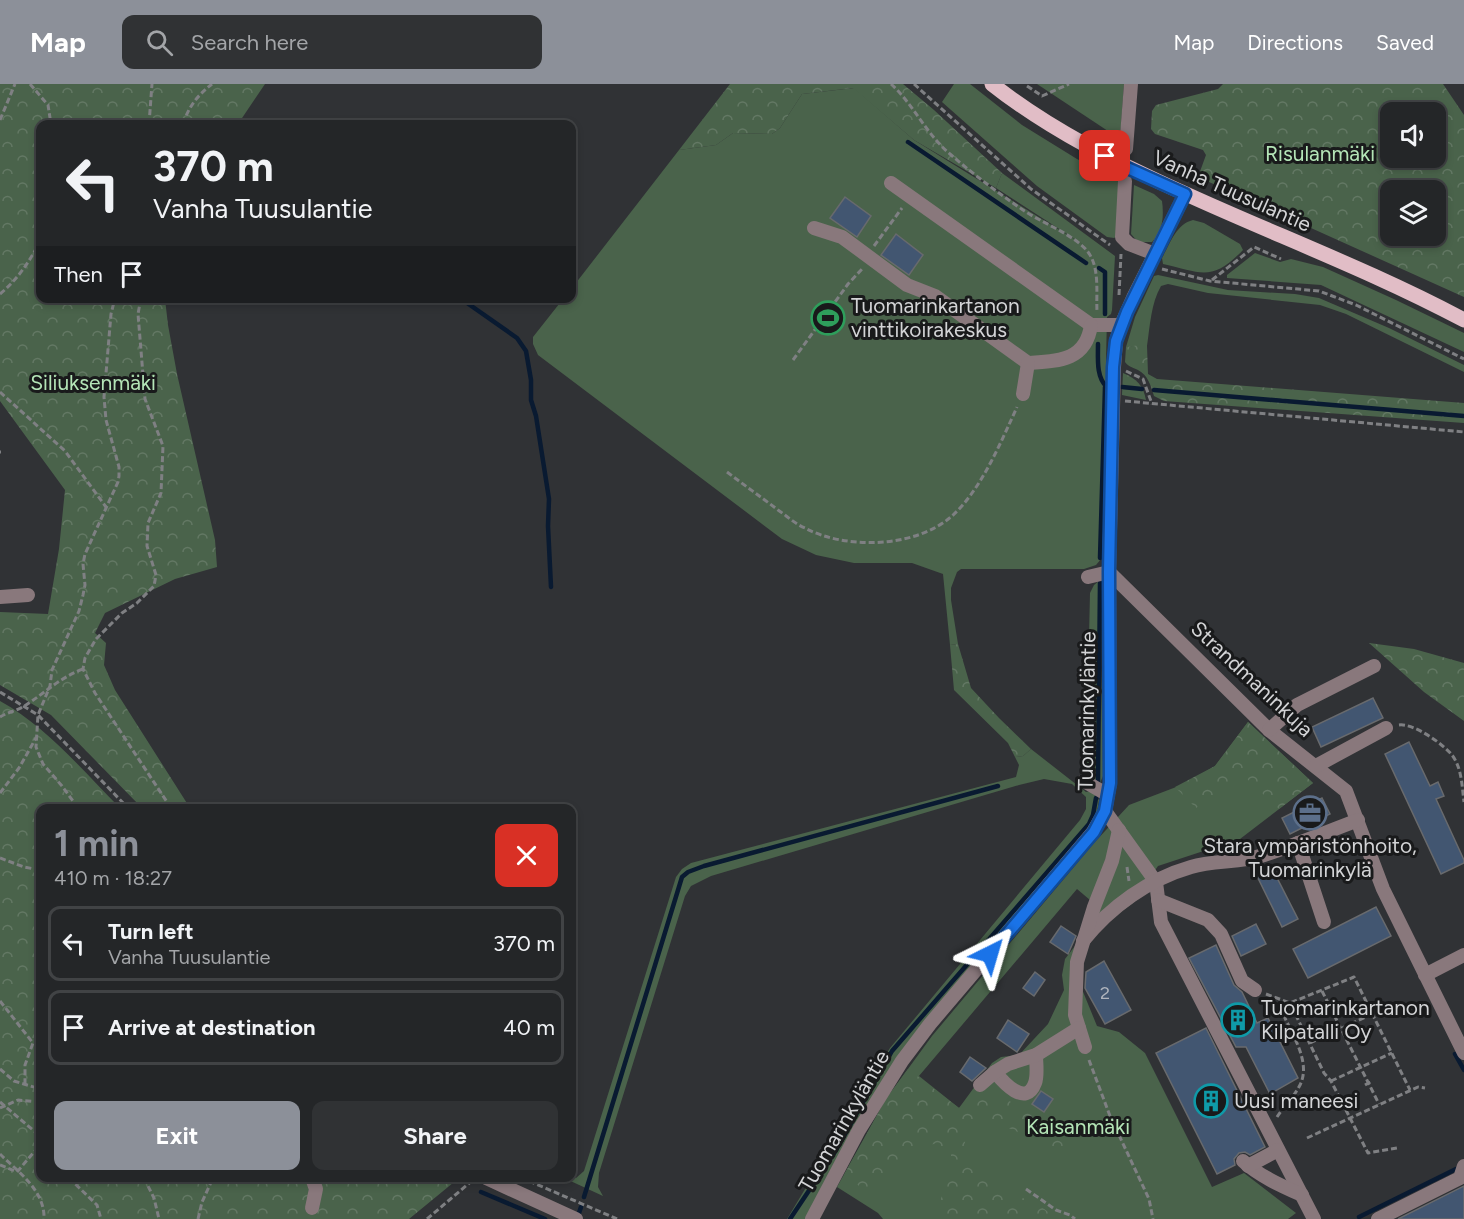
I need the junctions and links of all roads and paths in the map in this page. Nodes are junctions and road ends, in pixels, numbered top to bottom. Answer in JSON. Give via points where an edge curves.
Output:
{"nodes":[{"id":1,"x":15,"y":84,"type":"edge"},
{"id":2,"x":30,"y":84,"type":"edge"},
{"id":3,"x":152,"y":84,"type":"edge"},
{"id":4,"x":212,"y":84,"type":"edge"},
{"id":5,"x":891,"y":84,"type":"edge"},
{"id":6,"x":914,"y":84,"type":"edge"},
{"id":7,"x":992,"y":84,"type":"edge"},
{"id":8,"x":1069,"y":84,"type":"edge"},
{"id":9,"x":1131,"y":84,"type":"edge"},
{"id":10,"x":1027,"y":86,"type":"dead end"},
{"id":11,"x":0,"y":120,"type":"edge"},
{"id":12,"x":50,"y":120,"type":"edge"},
{"id":13,"x":149,"y":120,"type":"edge"},
{"id":14,"x":184,"y":120,"type":"edge"},
{"id":15,"x":1126,"y":149,"type":"dead end"},
{"id":16,"x":1125,"y":181,"type":"dead end"},
{"id":17,"x":891,"y":183,"type":"dead end"},
{"id":18,"x":1185,"y":194,"type":"junction"},
{"id":19,"x":910,"y":196,"type":"junction"},
{"id":20,"x":814,"y":228,"type":"dead end"},
{"id":21,"x":1112,"y":246,"type":"dead end"},
{"id":22,"x":36,"y":250,"type":"edge"},
{"id":23,"x":868,"y":256,"type":"junction"},
{"id":24,"x":1152,"y":259,"type":"junction"},
{"id":25,"x":1281,"y":259,"type":"dead end"},
{"id":26,"x":1210,"y":281,"type":"junction"},
{"id":27,"x":0,"y":294,"type":"edge"},
{"id":28,"x":1119,"y":301,"type":"dead end"},
{"id":29,"x":114,"y":303,"type":"edge"},
{"id":30,"x":140,"y":303,"type":"edge"},
{"id":31,"x":1464,"y":320,"type":"edge"},
{"id":32,"x":1094,"y":325,"type":"junction"},
{"id":33,"x":1121,"y":326,"type":"junction"},
{"id":34,"x":1464,"y":359,"type":"edge"},
{"id":35,"x":793,"y":360,"type":"dead end"},
{"id":36,"x":1028,"y":363,"type":"junction"},
{"id":37,"x":1113,"y":367,"type":"junction"},
{"id":38,"x":0,"y":392,"type":"edge"},
{"id":39,"x":1023,"y":394,"type":"joint"},
{"id":40,"x":1113,"y":400,"type":"junction"},
{"id":41,"x":1152,"y":404,"type":"junction"},
{"id":42,"x":1464,"y":432,"type":"edge"},
{"id":43,"x":727,"y":472,"type":"dead end"},
{"id":44,"x":106,"y":507,"type":"junction"},
{"id":45,"x":1109,"y":572,"type":"junction"},
{"id":46,"x":1088,"y":577,"type":"dead end"},
{"id":47,"x":28,"y":595,"type":"dead end"},
{"id":48,"x":0,"y":597,"type":"edge"},
{"id":49,"x":1374,"y":666,"type":"dead end"},
{"id":50,"x":83,"y":669,"type":"junction"},
{"id":51,"x":50,"y":686,"type":"junction"},
{"id":52,"x":0,"y":692,"type":"edge"},
{"id":53,"x":25,"y":706,"type":"junction"},
{"id":54,"x":38,"y":715,"type":"junction"},
{"id":55,"x":0,"y":717,"type":"edge"},
{"id":56,"x":1386,"y":728,"type":"joint"},
{"id":57,"x":1269,"y":730,"type":"junction"},
{"id":58,"x":37,"y":737,"type":"junction"},
{"id":59,"x":1316,"y":766,"type":"junction"},
{"id":60,"x":1084,"y":781,"type":"dead end"},
{"id":61,"x":0,"y":793,"type":"edge"},
{"id":62,"x":1108,"y":795,"type":"junction"},
{"id":63,"x":1464,"y":802,"type":"edge"},
{"id":64,"x":75,"y":804,"type":"edge"},
{"id":65,"x":124,"y":804,"type":"edge"},
{"id":66,"x":168,"y":804,"type":"edge"},
{"id":67,"x":1105,"y":811,"type":"junction"},
{"id":68,"x":1358,"y":820,"type":"junction"},
{"id":69,"x":1119,"y":830,"type":"junction"},
{"id":70,"x":1298,"y":843,"type":"junction"},
{"id":71,"x":0,"y":858,"type":"edge"},
{"id":72,"x":36,"y":869,"type":"edge"},
{"id":73,"x":1156,"y":882,"type":"junction"},
{"id":74,"x":1158,"y":900,"type":"junction"},
{"id":75,"x":1324,"y":922,"type":"dead end"},
{"id":76,"x":1083,"y":941,"type":"junction"},
{"id":77,"x":1464,"y":954,"type":"edge"},
{"id":78,"x":1425,"y":975,"type":"junction"},
{"id":79,"x":1256,"y":990,"type":"joint"},
{"id":80,"x":1322,"y":991,"type":"junction"},
{"id":81,"x":0,"y":1001,"type":"edge"},
{"id":82,"x":1290,"y":1003,"type":"junction"},
{"id":83,"x":1372,"y":1014,"type":"junction"},
{"id":84,"x":1079,"y":1028,"type":"junction"},
{"id":85,"x":1341,"y":1029,"type":"junction"},
{"id":86,"x":1310,"y":1043,"type":"junction"},
{"id":87,"x":1085,"y":1047,"type":"joint"},
{"id":88,"x":1392,"y":1053,"type":"junction"},
{"id":89,"x":1464,"y":1053,"type":"edge"},
{"id":90,"x":1036,"y":1055,"type":"junction"},
{"id":91,"x":1360,"y":1067,"type":"junction"},
{"id":92,"x":0,"y":1069,"type":"edge"},
{"id":93,"x":995,"y":1071,"type":"junction"},
{"id":94,"x":1331,"y":1081,"type":"junction"},
{"id":95,"x":25,"y":1084,"type":"junction"},
{"id":96,"x":980,"y":1084,"type":"dead end"},
{"id":97,"x":36,"y":1088,"type":"edge"},
{"id":98,"x":1425,"y":1088,"type":"dead end"},
{"id":99,"x":1408,"y":1092,"type":"junction"},
{"id":100,"x":0,"y":1102,"type":"edge"},
{"id":101,"x":36,"y":1102,"type":"edge"},
{"id":102,"x":1379,"y":1105,"type":"junction"},
{"id":103,"x":5,"y":1106,"type":"junction"},
{"id":104,"x":0,"y":1108,"type":"edge"},
{"id":105,"x":1350,"y":1118,"type":"junction"},
{"id":106,"x":1336,"y":1124,"type":"junction"},
{"id":107,"x":1338,"y":1129,"type":"dead end"},
{"id":108,"x":1268,"y":1131,"type":"junction"},
{"id":109,"x":36,"y":1133,"type":"edge"},
{"id":110,"x":1307,"y":1138,"type":"dead end"},
{"id":111,"x":1397,"y":1148,"type":"dead end"},
{"id":112,"x":36,"y":1150,"type":"edge"},
{"id":113,"x":1278,"y":1150,"type":"junction"},
{"id":114,"x":0,"y":1154,"type":"edge"},
{"id":115,"x":0,"y":1165,"type":"edge"},
{"id":116,"x":1464,"y":1166,"type":"edge"},
{"id":117,"x":17,"y":1172,"type":"junction"},
{"id":118,"x":74,"y":1182,"type":"edge"},
{"id":119,"x":146,"y":1182,"type":"edge"},
{"id":120,"x":211,"y":1182,"type":"edge"},
{"id":121,"x":313,"y":1182,"type":"edge"},
{"id":122,"x":470,"y":1182,"type":"edge"},
{"id":123,"x":495,"y":1182,"type":"edge"},
{"id":124,"x":531,"y":1182,"type":"edge"},
{"id":125,"x":1026,"y":1189,"type":"dead end"},
{"id":126,"x":1302,"y":1196,"type":"junction"},
{"id":127,"x":312,"y":1208,"type":"dead end"},
{"id":128,"x":44,"y":1219,"type":"edge"},
{"id":129,"x":101,"y":1219,"type":"edge"},
{"id":130,"x":159,"y":1219,"type":"edge"},
{"id":131,"x":198,"y":1219,"type":"edge"},
{"id":132,"x":427,"y":1219,"type":"edge"},
{"id":133,"x":576,"y":1219,"type":"edge"},
{"id":134,"x":617,"y":1219,"type":"edge"},
{"id":135,"x":812,"y":1219,"type":"edge"},
{"id":136,"x":1075,"y":1219,"type":"edge"},
{"id":137,"x":1153,"y":1219,"type":"edge"},
{"id":138,"x":1314,"y":1219,"type":"edge"},
{"id":139,"x":1378,"y":1219,"type":"edge"}],
"edges":[{"from":1,"to":11,"type":"path"},
{"from":2,"to":12,"type":"path","via":[[48,105]]},
{"from":3,"to":13,"type":"path"},
{"from":4,"to":14,"type":"path","via":[[196,97]]},
{"from":5,"to":32,"type":"path","via":[[950,154],[1089,254],[1096,276]]},
{"from":6,"to":21,"type":"path","via":[[1031,189]]},
{"from":7,"to":18,"type":"main road","name":"Vanha Tuusulantie","via":[[1050,124],[1123,166]]},
{"from":8,"to":10,"type":"path","via":[[1042,96]]},
{"from":9,"to":15,"type":"street"},
{"from":16,"to":24,"type":"street","via":[[1122,237]]},
{"from":17,"to":19,"type":"street"},
{"from":18,"to":24,"type":"street","name":"Tuomarinkyläntie"},
{"from":18,"to":31,"type":"main road","name":"Vanha Tuusulantie","via":[[1375,276]]},
{"from":19,"to":23,"type":"path"},
{"from":19,"to":32,"type":"street"},
{"from":20,"to":23,"type":"street","via":[[842,237]]},
{"from":22,"to":27,"type":"path","via":[[13,283]]},
{"from":23,"to":35,"type":"path"},
{"from":23,"to":36,"type":"street","via":[[907,285],[935,296]]},
{"from":24,"to":26,"type":"path"},
{"from":24,"to":28,"type":"path","via":[[1121,253]]},
{"from":24,"to":33,"type":"street","name":"Tuomarinkyläntie"},
{"from":25,"to":26,"type":"path","via":[[1254,247]]},
{"from":26,"to":34,"type":"path","via":[[1319,291],[1356,305]]},
{"from":29,"to":44,"type":"path","via":[[104,397],[105,420],[119,476]]},
{"from":30,"to":50,"type":"path","via":[[145,399],[163,446],[161,493],[147,534],[156,575],[154,586],[96,639]]},
{"from":32,"to":33,"type":"street"},
{"from":32,"to":36,"type":"street","via":[[1078,352],[1058,360]]},
{"from":33,"to":37,"type":"street","name":"Tuomarinkyläntie"},
{"from":36,"to":39,"type":"street"},
{"from":37,"to":40,"type":"street","name":"Tuomarinkyläntie"},
{"from":37,"to":41,"type":"path","via":[[1143,379]]},
{"from":38,"to":44,"type":"path","via":[[65,451]]},
{"from":39,"to":43,"type":"path","via":[[978,484],[959,508],[937,526],[897,540],[862,543],[817,534]]},
{"from":40,"to":41,"type":"path"},
{"from":40,"to":45,"type":"street","name":"Tuomarinkyläntie"},
{"from":41,"to":42,"type":"path"},
{"from":44,"to":51,"type":"path","via":[[85,554],[84,595],[52,670]]},
{"from":45,"to":46,"type":"street"},
{"from":45,"to":57,"type":"street","name":"Strandmaninkuja"},
{"from":45,"to":62,"type":"street","name":"Tuomarinkyläntie"},
{"from":47,"to":48,"type":"street"},
{"from":49,"to":57,"type":"street","via":[[1297,705]]},
{"from":50,"to":51,"type":"path"},
{"from":50,"to":66,"type":"path"},
{"from":51,"to":53,"type":"path"},
{"from":51,"to":54,"type":"path"},
{"from":52,"to":53,"type":"path"},
{"from":53,"to":54,"type":"path"},
{"from":53,"to":55,"type":"path"},
{"from":54,"to":58,"type":"path"},
{"from":54,"to":65,"type":"path"},
{"from":56,"to":59,"type":"street"},
{"from":56,"to":63,"type":"path","via":[[1403,724],[1420,729],[1452,755],[1460,772]]},
{"from":57,"to":59,"type":"street","name":"Strandmaninkuja"},
{"from":58,"to":61,"type":"path"},
{"from":58,"to":64,"type":"path","via":[[36,747],[43,764]]},
{"from":59,"to":68,"type":"street","name":"Strandmaninkuja","via":[[1346,791]]},
{"from":60,"to":62,"type":"street"},
{"from":62,"to":67,"type":"street","name":"Tuomarinkyläntie"},
{"from":67,"to":69,"type":"street"},
{"from":67,"to":135,"type":"street","name":"Tuomarinkyläntie","via":[[1094,832],[902,1061],[859,1130]]},
{"from":68,"to":70,"type":"street"},
{"from":68,"to":78,"type":"street","name":"Strandmaninkuja","via":[[1383,889]]},
{"from":69,"to":73,"type":"street"},
{"from":69,"to":76,"type":"street"},
{"from":70,"to":73,"type":"street","via":[[1261,856],[1192,866]]},
{"from":70,"to":75,"type":"street"},
{"from":71,"to":72,"type":"path"},
{"from":73,"to":74,"type":"street"},
{"from":73,"to":76,"type":"street","via":[[1122,902]]},
{"from":74,"to":79,"type":"street","via":[[1215,926],[1242,981]]},
{"from":74,"to":108,"type":"street","via":[[1161,922]]},
{"from":76,"to":84,"type":"street","via":[[1077,962],[1075,1015]]},
{"from":77,"to":78,"type":"street"},
{"from":78,"to":89,"type":"street","name":"Strandmaninkuja"},
{"from":79,"to":82,"type":"path"},
{"from":80,"to":82,"type":"path"},
{"from":80,"to":83,"type":"path","via":[[1354,977]]},
{"from":80,"to":85,"type":"path"},
{"from":81,"to":95,"type":"path","via":[[33,1043],[25,1065]]},
{"from":82,"to":86,"type":"path"},
{"from":82,"to":108,"type":"path","via":[[1281,1009],[1304,1062],[1304,1075]]},
{"from":83,"to":85,"type":"path"},
{"from":83,"to":88,"type":"path"},
{"from":84,"to":87,"type":"street"},
{"from":84,"to":90,"type":"street"},
{"from":85,"to":86,"type":"path"},
{"from":85,"to":91,"type":"path"},
{"from":86,"to":94,"type":"path"},
{"from":87,"to":137,"type":"path","via":[[1110,1116],[1149,1199]]},
{"from":88,"to":91,"type":"path"},
{"from":88,"to":99,"type":"path"},
{"from":90,"to":93,"type":"street"},
{"from":90,"to":93,"type":"street","via":[[1036,1081],[1026,1092],[1011,1090]]},
{"from":91,"to":94,"type":"path"},
{"from":91,"to":102,"type":"path"},
{"from":92,"to":95,"type":"path","via":[[14,1081]]},
{"from":93,"to":96,"type":"street"},
{"from":94,"to":105,"type":"path"},
{"from":95,"to":97,"type":"path"},
{"from":98,"to":99,"type":"path"},
{"from":99,"to":102,"type":"path"},
{"from":100,"to":103,"type":"path"},
{"from":101,"to":103,"type":"path","via":[[18,1100]]},
{"from":102,"to":105,"type":"path"},
{"from":103,"to":104,"type":"path"},
{"from":103,"to":109,"type":"path"},
{"from":105,"to":106,"type":"path"},
{"from":105,"to":111,"type":"path","via":[[1368,1153]]},
{"from":106,"to":107,"type":"path"},
{"from":106,"to":110,"type":"path"},
{"from":108,"to":113,"type":"street"},
{"from":112,"to":117,"type":"path"},
{"from":113,"to":126,"type":"street"},
{"from":113,"to":126,"type":"street","via":[[1246,1164]]},
{"from":114,"to":117,"type":"path"},
{"from":115,"to":117,"type":"path"},
{"from":116,"to":139,"type":"street","via":[[1460,1178]]},
{"from":117,"to":128,"type":"path","via":[[40,1200]]},
{"from":118,"to":129,"type":"path","via":[[98,1205]]},
{"from":119,"to":130,"type":"path"},
{"from":120,"to":131,"type":"path"},
{"from":121,"to":127,"type":"street"},
{"from":122,"to":132,"type":"path"},
{"from":123,"to":133,"type":"street"},
{"from":124,"to":134,"type":"path"},
{"from":125,"to":136,"type":"path"},
{"from":126,"to":138,"type":"street"}]}
